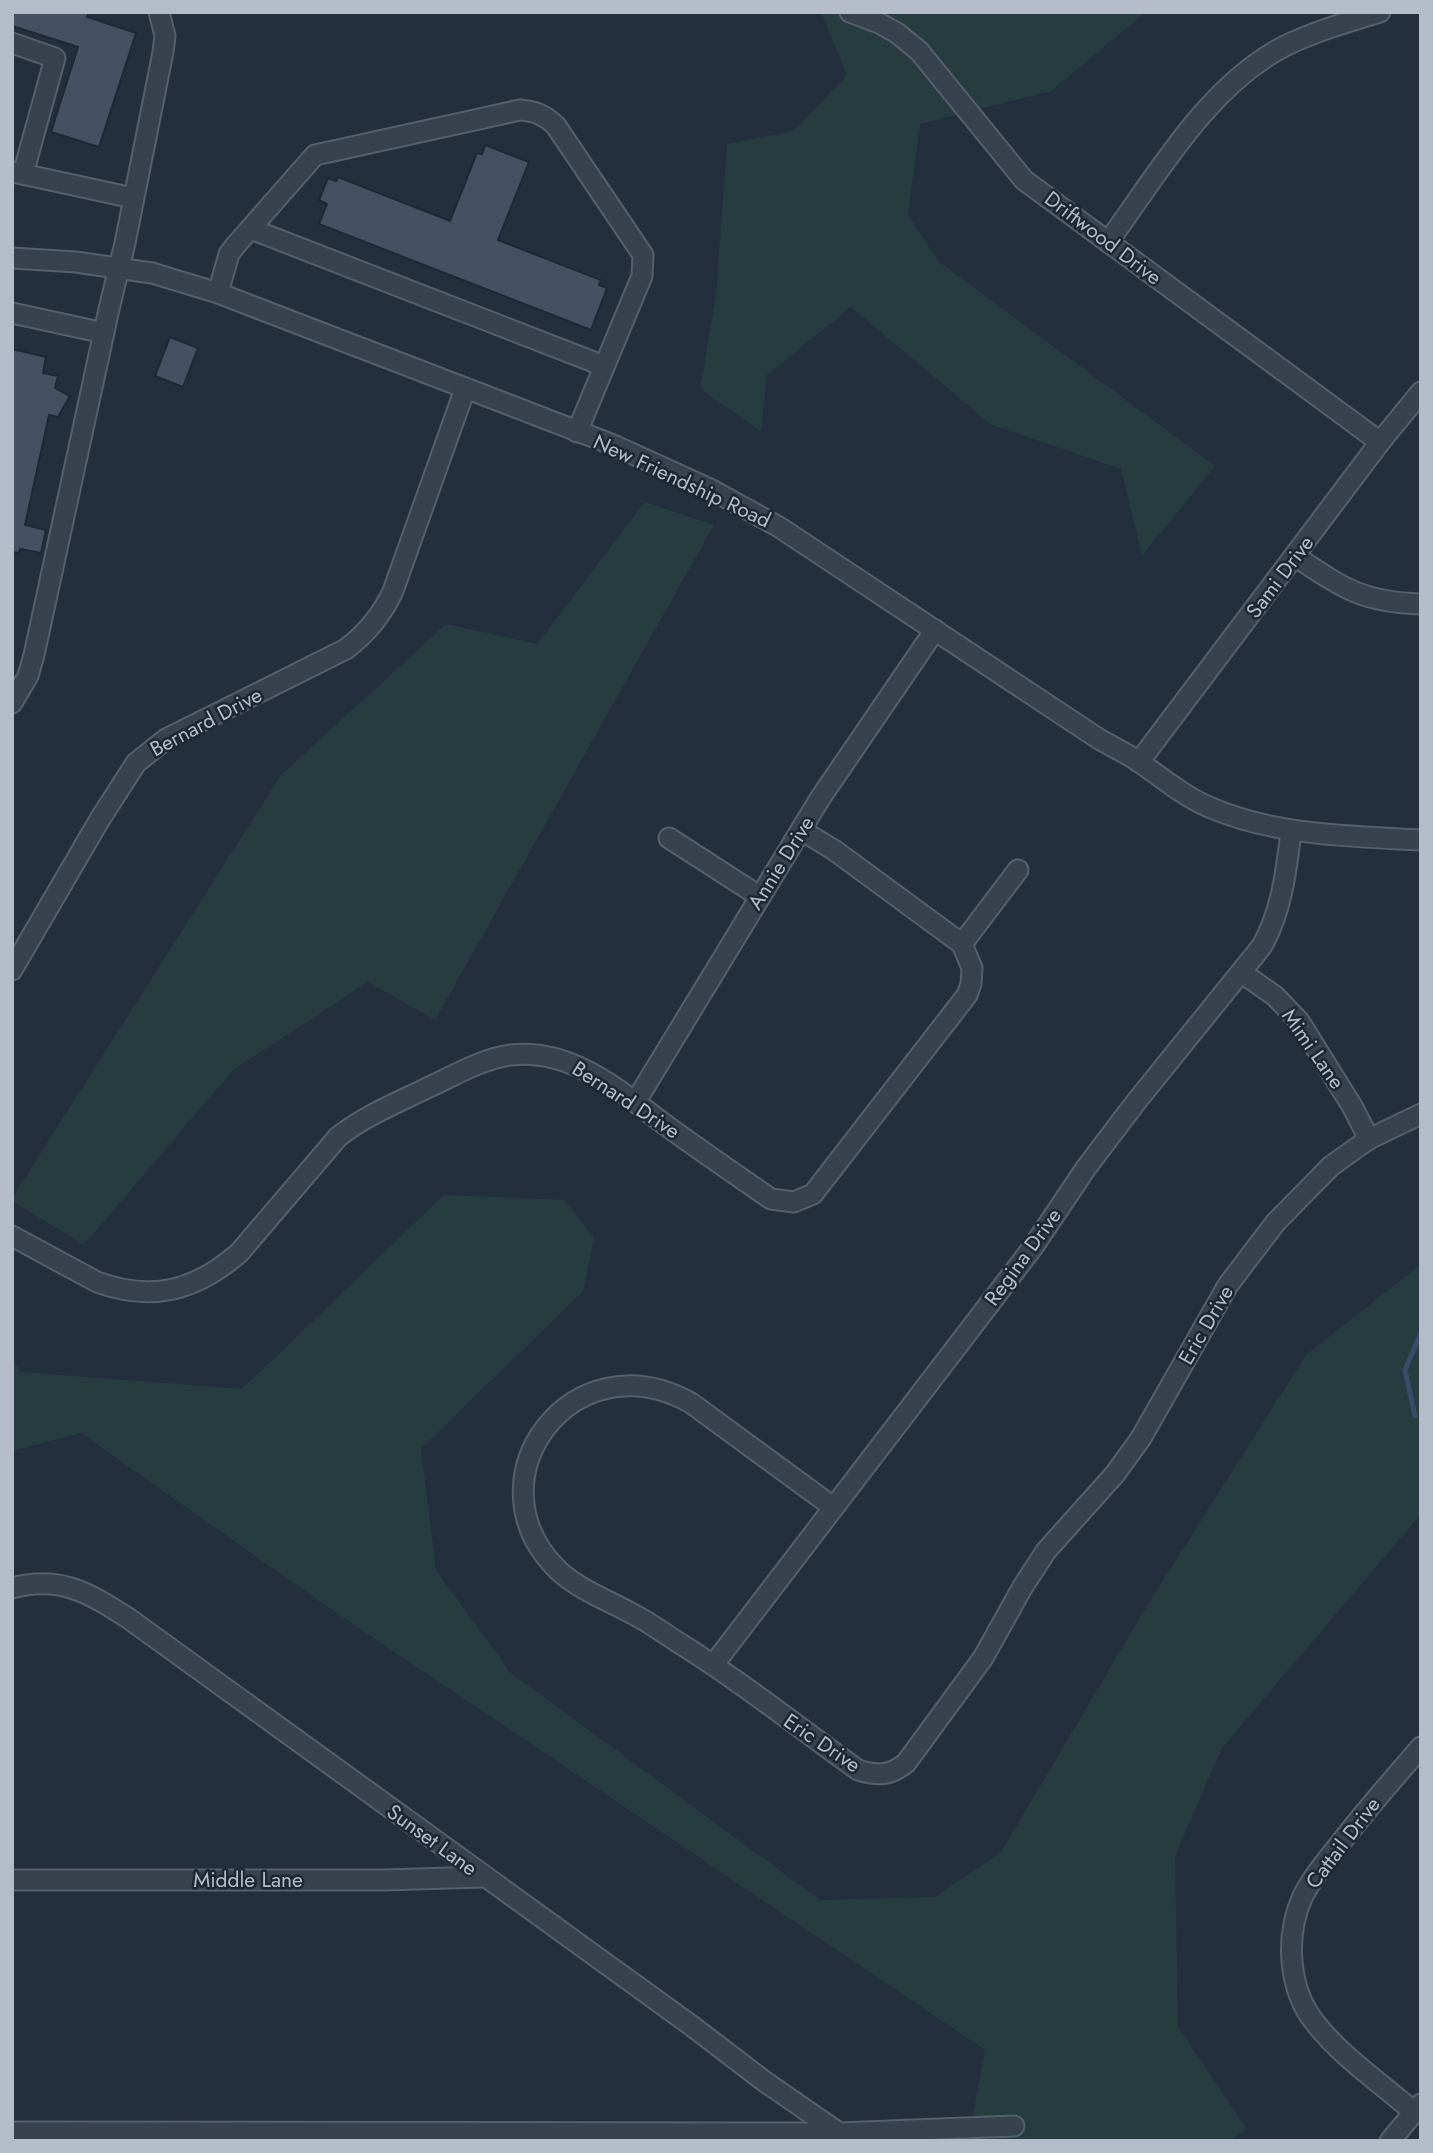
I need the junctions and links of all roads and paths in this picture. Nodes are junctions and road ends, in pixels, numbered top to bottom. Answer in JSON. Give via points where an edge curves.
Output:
{"nodes":[{"id":1,"x":159,"y":12,"type":"edge"},
{"id":2,"x":850,"y":12,"type":"edge"},
{"id":3,"x":1380,"y":12,"type":"edge"},
{"id":4,"x":12,"y":43,"type":"edge"},
{"id":5,"x":18,"y":173,"type":"edge"},
{"id":6,"x":133,"y":198,"type":"junction"},
{"id":7,"x":251,"y":229,"type":"junction"},
{"id":8,"x":1108,"y":242,"type":"junction"},
{"id":9,"x":12,"y":258,"type":"edge"},
{"id":10,"x":119,"y":268,"type":"junction"},
{"id":11,"x":218,"y":293,"type":"junction"},
{"id":12,"x":12,"y":313,"type":"edge"},
{"id":13,"x":104,"y":333,"type":"junction"},
{"id":14,"x":604,"y":366,"type":"junction"},
{"id":15,"x":465,"y":389,"type":"junction"},
{"id":16,"x":1421,"y":392,"type":"edge"},
{"id":17,"x":577,"y":432,"type":"junction"},
{"id":18,"x":1380,"y":443,"type":"junction"},
{"id":19,"x":1295,"y":556,"type":"junction"},
{"id":20,"x":1421,"y":604,"type":"edge"},
{"id":21,"x":935,"y":630,"type":"junction"},
{"id":22,"x":12,"y":703,"type":"edge"},
{"id":23,"x":1139,"y":762,"type":"junction"},
{"id":24,"x":801,"y":830,"type":"junction"},
{"id":25,"x":1291,"y":832,"type":"junction"},
{"id":26,"x":669,"y":838,"type":"dead end"},
{"id":27,"x":1421,"y":840,"type":"edge"},
{"id":28,"x":1018,"y":870,"type":"dead end"},
{"id":29,"x":759,"y":896,"type":"junction"},
{"id":30,"x":962,"y":944,"type":"junction"},
{"id":31,"x":12,"y":970,"type":"edge"},
{"id":32,"x":1242,"y":972,"type":"junction"},
{"id":33,"x":636,"y":1101,"type":"junction"},
{"id":34,"x":1421,"y":1114,"type":"edge"},
{"id":35,"x":1369,"y":1139,"type":"junction"},
{"id":36,"x":12,"y":1236,"type":"edge"},
{"id":37,"x":833,"y":1507,"type":"junction"},
{"id":38,"x":12,"y":1588,"type":"edge"},
{"id":39,"x":713,"y":1664,"type":"junction"},
{"id":40,"x":1421,"y":1747,"type":"edge"},
{"id":41,"x":483,"y":1877,"type":"junction"},
{"id":42,"x":12,"y":1880,"type":"edge"},
{"id":43,"x":1418,"y":2109,"type":"edge"},
{"id":44,"x":1014,"y":2126,"type":"dead end"},
{"id":45,"x":12,"y":2132,"type":"edge"},
{"id":46,"x":839,"y":2133,"type":"junction"},
{"id":47,"x":1391,"y":2141,"type":"edge"}],
"edges":[{"from":1,"to":6,"type":"street","via":[[165,36],[163,52]]},
{"from":2,"to":8,"type":"street","name":"Driftwood Drive","via":[[898,33],[919,51],[1024,180]]},
{"from":3,"to":8,"type":"street","via":[[1283,47],[1229,86],[1198,118]]},
{"from":4,"to":5,"type":"street","via":[[55,58]]},
{"from":5,"to":6,"type":"street"},
{"from":6,"to":10,"type":"street"},
{"from":7,"to":11,"type":"street","via":[[229,254]]},
{"from":7,"to":14,"type":"street"},
{"from":7,"to":14,"type":"street","via":[[315,155],[532,111],[556,126],[643,255],[642,276]]},
{"from":8,"to":18,"type":"street","name":"Driftwood Drive"},
{"from":9,"to":10,"type":"street","name":"New Friendship Road"},
{"from":10,"to":11,"type":"street","name":"New Friendship Road"},
{"from":10,"to":13,"type":"street"},
{"from":11,"to":15,"type":"street","name":"New Friendship Road"},
{"from":12,"to":13,"type":"street"},
{"from":13,"to":22,"type":"street","via":[[29,676]]},
{"from":14,"to":17,"type":"street"},
{"from":15,"to":17,"type":"street","name":"New Friendship Road"},
{"from":15,"to":31,"type":"street","name":"Bernard Drive","via":[[393,591],[370,628],[346,649],[147,752],[100,819]]},
{"from":16,"to":18,"type":"street","name":"Sami Drive"},
{"from":17,"to":21,"type":"street","name":"New Friendship Road","via":[[679,475],[779,527]]},
{"from":18,"to":19,"type":"street","name":"Sami Drive"},
{"from":19,"to":20,"type":"street","via":[[1339,586],[1367,598]]},
{"from":19,"to":23,"type":"street","name":"Sami Drive"},
{"from":21,"to":23,"type":"street","name":"New Friendship Road"},
{"from":21,"to":24,"type":"street","name":"Annie Drive"},
{"from":23,"to":25,"type":"street","name":"New Friendship Road","via":[[1208,807]]},
{"from":24,"to":29,"type":"street","name":"Annie Drive"},
{"from":24,"to":30,"type":"street"},
{"from":25,"to":27,"type":"street","name":"New Friendship Road"},
{"from":25,"to":32,"type":"street","name":"Regina Drive","via":[[1277,914],[1262,946]]},
{"from":26,"to":29,"type":"street"},
{"from":28,"to":30,"type":"street"},
{"from":29,"to":33,"type":"street","name":"Annie Drive"},
{"from":30,"to":33,"type":"street","name":"Bernard Drive","via":[[972,968],[967,995],[819,1189],[801,1200],[772,1199]]},
{"from":32,"to":35,"type":"street","name":"Mimi Lane","via":[[1299,1021]]},
{"from":32,"to":37,"type":"street","name":"Regina Drive","via":[[1136,1101],[1033,1247]]},
{"from":33,"to":36,"type":"street","name":"Bernard Drive","via":[[562,1059],[512,1055],[481,1063],[348,1129],[239,1253],[199,1282],[166,1291],[112,1288]]},
{"from":34,"to":35,"type":"street","name":"Eric Drive"},
{"from":35,"to":39,"type":"street","name":"Eric Drive","via":[[1309,1186],[1247,1259],[1201,1329],[1141,1438],[1046,1551],[972,1676],[906,1763],[884,1775],[858,1770]]},
{"from":37,"to":39,"type":"street","name":"Regina Drive"},
{"from":37,"to":39,"type":"street","name":"Eric Drive","via":[[691,1403],[666,1390],[645,1385],[603,1388],[567,1405],[541,1432],[526,1470],[524,1490],[529,1521],[543,1553],[576,1584]]},
{"from":38,"to":41,"type":"street","name":"Sunset Lane","via":[[56,1584],[97,1598]]},
{"from":40,"to":43,"type":"street","name":"Cattail Drive","via":[[1310,1884],[1299,1907],[1292,1947],[1295,1979],[1314,2022],[1332,2043]]},
{"from":41,"to":42,"type":"street","name":"Middle Lane"},
{"from":41,"to":46,"type":"street","name":"Sunset Lane"},
{"from":43,"to":47,"type":"street"},
{"from":44,"to":46,"type":"street"},
{"from":45,"to":46,"type":"street"}]}
